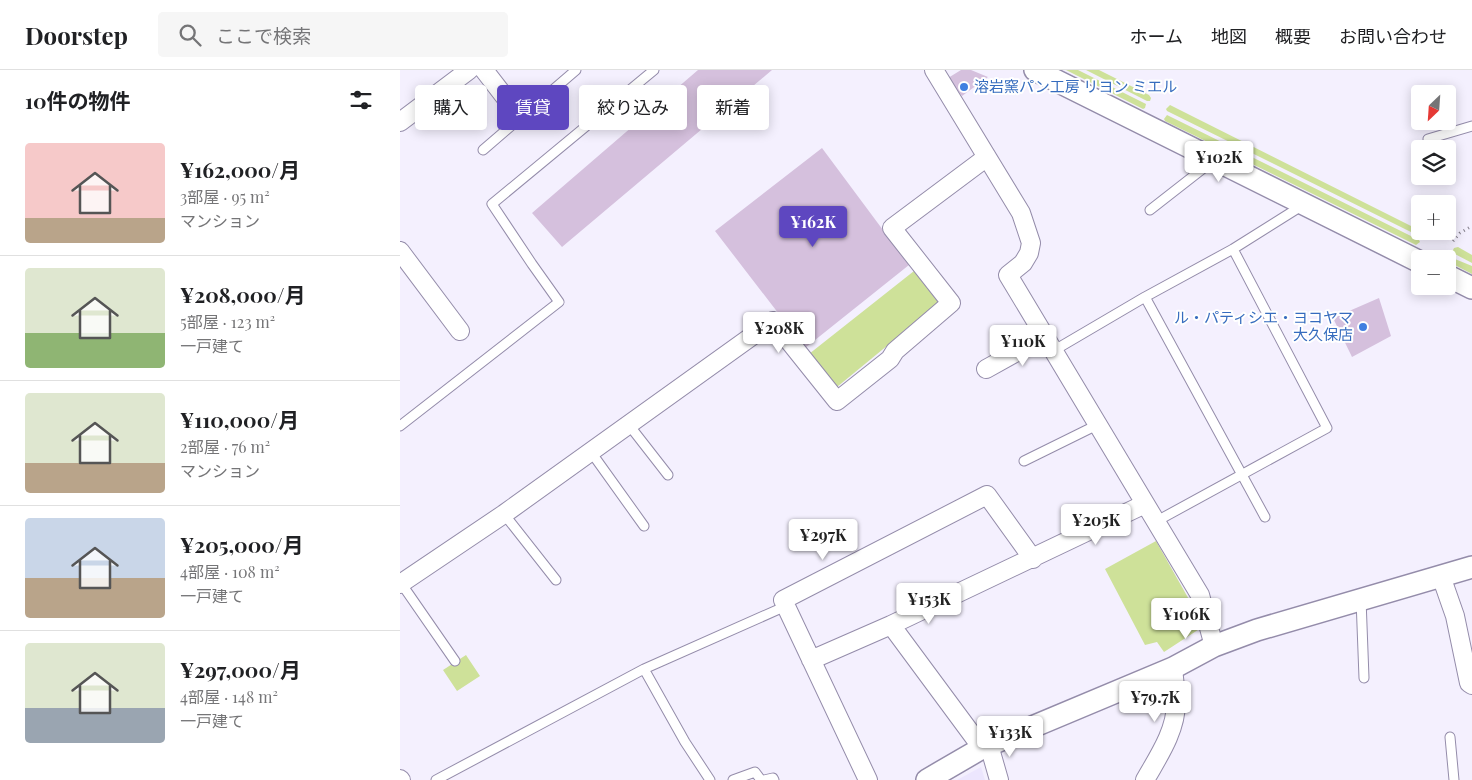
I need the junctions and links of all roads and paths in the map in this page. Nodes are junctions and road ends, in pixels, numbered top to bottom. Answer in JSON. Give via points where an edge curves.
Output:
{"nodes":[{"id":1,"x":469,"y":70,"type":"edge"},
{"id":2,"x":484,"y":70,"type":"edge"},
{"id":3,"x":576,"y":70,"type":"edge"},
{"id":4,"x":654,"y":70,"type":"edge"},
{"id":5,"x":934,"y":70,"type":"edge"},
{"id":6,"x":1035,"y":70,"type":"edge"},
{"id":7,"x":558,"y":85,"type":"edge"},
{"id":8,"x":497,"y":87,"type":"edge"},
{"id":9,"x":400,"y":122,"type":"edge"},
{"id":10,"x":1472,"y":126,"type":"edge"},
{"id":11,"x":506,"y":130,"type":"edge"},
{"id":12,"x":1428,"y":140,"type":"dead end"},
{"id":13,"x":483,"y":150,"type":"dead end"},
{"id":14,"x":986,"y":157,"type":"junction"},
{"id":15,"x":1214,"y":160,"type":"junction"},
{"id":16,"x":1303,"y":204,"type":"junction"},
{"id":17,"x":1150,"y":210,"type":"dead end"},
{"id":18,"x":1472,"y":226,"type":"edge"},
{"id":19,"x":1452,"y":242,"type":"dead end"},
{"id":20,"x":1233,"y":249,"type":"junction"},
{"id":21,"x":402,"y":258,"type":"edge"},
{"id":22,"x":1411,"y":258,"type":"edge"},
{"id":23,"x":1456,"y":280,"type":"edge"},
{"id":24,"x":1472,"y":288,"type":"edge"},
{"id":25,"x":1145,"y":297,"type":"junction"},
{"id":26,"x":460,"y":331,"type":"dead end"},
{"id":27,"x":1049,"y":344,"type":"junction"},
{"id":28,"x":986,"y":369,"type":"dead end"},
{"id":29,"x":1097,"y":424,"type":"junction"},
{"id":30,"x":629,"y":425,"type":"junction"},
{"id":31,"x":400,"y":426,"type":"edge"},
{"id":32,"x":591,"y":452,"type":"junction"},
{"id":33,"x":1024,"y":461,"type":"dead end"},
{"id":34,"x":668,"y":474,"type":"dead end"},
{"id":35,"x":1242,"y":476,"type":"junction"},
{"id":36,"x":1145,"y":504,"type":"junction"},
{"id":37,"x":504,"y":514,"type":"junction"},
{"id":38,"x":1264,"y":517,"type":"dead end"},
{"id":39,"x":1156,"y":522,"type":"junction"},
{"id":40,"x":644,"y":526,"type":"dead end"},
{"id":41,"x":1033,"y":558,"type":"junction"},
{"id":42,"x":1472,"y":567,"type":"edge"},
{"id":43,"x":1441,"y":576,"type":"junction"},
{"id":44,"x":556,"y":580,"type":"dead end"},
{"id":45,"x":401,"y":584,"type":"edge"},
{"id":46,"x":1361,"y":598,"type":"junction"},
{"id":47,"x":786,"y":606,"type":"junction"},
{"id":48,"x":891,"y":625,"type":"junction"},
{"id":49,"x":1214,"y":646,"type":"junction"},
{"id":50,"x":811,"y":660,"type":"junction"},
{"id":51,"x":455,"y":661,"type":"dead end"},
{"id":52,"x":1172,"y":668,"type":"junction"},
{"id":53,"x":644,"y":669,"type":"junction"},
{"id":54,"x":1364,"y":678,"type":"dead end"},
{"id":55,"x":1472,"y":685,"type":"edge"},
{"id":56,"x":1450,"y":736,"type":"dead end"},
{"id":57,"x":985,"y":747,"type":"junction"},
{"id":58,"x":436,"y":780,"type":"edge"},
{"id":59,"x":710,"y":780,"type":"edge"},
{"id":60,"x":733,"y":780,"type":"edge"},
{"id":61,"x":763,"y":780,"type":"edge"},
{"id":62,"x":774,"y":780,"type":"edge"},
{"id":63,"x":868,"y":780,"type":"edge"},
{"id":64,"x":927,"y":780,"type":"edge"},
{"id":65,"x":999,"y":780,"type":"edge"},
{"id":66,"x":1145,"y":780,"type":"edge"},
{"id":67,"x":1454,"y":780,"type":"edge"}],
"edges":[{"from":1,"to":9,"type":"street"},
{"from":2,"to":8,"type":"street"},
{"from":3,"to":7,"type":"lane"},
{"from":4,"to":31,"type":"lane","via":[[492,204],[559,302]]},
{"from":5,"to":14,"type":"street"},
{"from":6,"to":15,"type":"street"},
{"from":10,"to":12,"type":"lane"},
{"from":11,"to":13,"type":"lane"},
{"from":14,"to":27,"type":"street","via":[[1022,213],[1031,243],[1023,263],[1008,276]]},
{"from":14,"to":30,"type":"street","via":[[892,228],[951,303],[895,351],[890,359],[837,401],[773,321]]},
{"from":15,"to":16,"type":"street"},
{"from":15,"to":17,"type":"lane"},
{"from":16,"to":20,"type":"lane"},
{"from":16,"to":22,"type":"street"},
{"from":18,"to":19,"type":"path"},
{"from":20,"to":25,"type":"lane"},
{"from":20,"to":35,"type":"lane","via":[[1327,428]]},
{"from":21,"to":26,"type":"street"},
{"from":23,"to":24,"type":"street"},
{"from":25,"to":27,"type":"lane"},
{"from":25,"to":35,"type":"lane"},
{"from":27,"to":28,"type":"street"},
{"from":27,"to":29,"type":"street"},
{"from":29,"to":33,"type":"lane"},
{"from":29,"to":36,"type":"street"},
{"from":30,"to":32,"type":"street"},
{"from":30,"to":34,"type":"lane"},
{"from":32,"to":37,"type":"street"},
{"from":32,"to":40,"type":"lane"},
{"from":35,"to":38,"type":"lane"},
{"from":35,"to":39,"type":"lane"},
{"from":36,"to":39,"type":"street"},
{"from":36,"to":41,"type":"street"},
{"from":37,"to":44,"type":"lane"},
{"from":37,"to":45,"type":"street"},
{"from":39,"to":49,"type":"street","via":[[1200,595]]},
{"from":41,"to":47,"type":"street","via":[[987,495],[783,600]]},
{"from":41,"to":48,"type":"street"},
{"from":42,"to":43,"type":"street"},
{"from":43,"to":46,"type":"street"},
{"from":43,"to":55,"type":"street","via":[[1455,616]]},
{"from":45,"to":51,"type":"lane"},
{"from":46,"to":49,"type":"street"},
{"from":46,"to":54,"type":"lane"},
{"from":47,"to":50,"type":"street"},
{"from":47,"to":53,"type":"lane"},
{"from":48,"to":50,"type":"street"},
{"from":48,"to":57,"type":"street"},
{"from":49,"to":52,"type":"street"},
{"from":50,"to":63,"type":"street"},
{"from":52,"to":57,"type":"street"},
{"from":52,"to":66,"type":"street","via":[[1176,704],[1173,723]]},
{"from":53,"to":58,"type":"lane"},
{"from":53,"to":59,"type":"lane"},
{"from":56,"to":67,"type":"lane"},
{"from":57,"to":64,"type":"street"},
{"from":57,"to":65,"type":"street"},
{"from":60,"to":61,"type":"lane","via":[[755,772]]},
{"from":61,"to":62,"type":"lane"}]}
